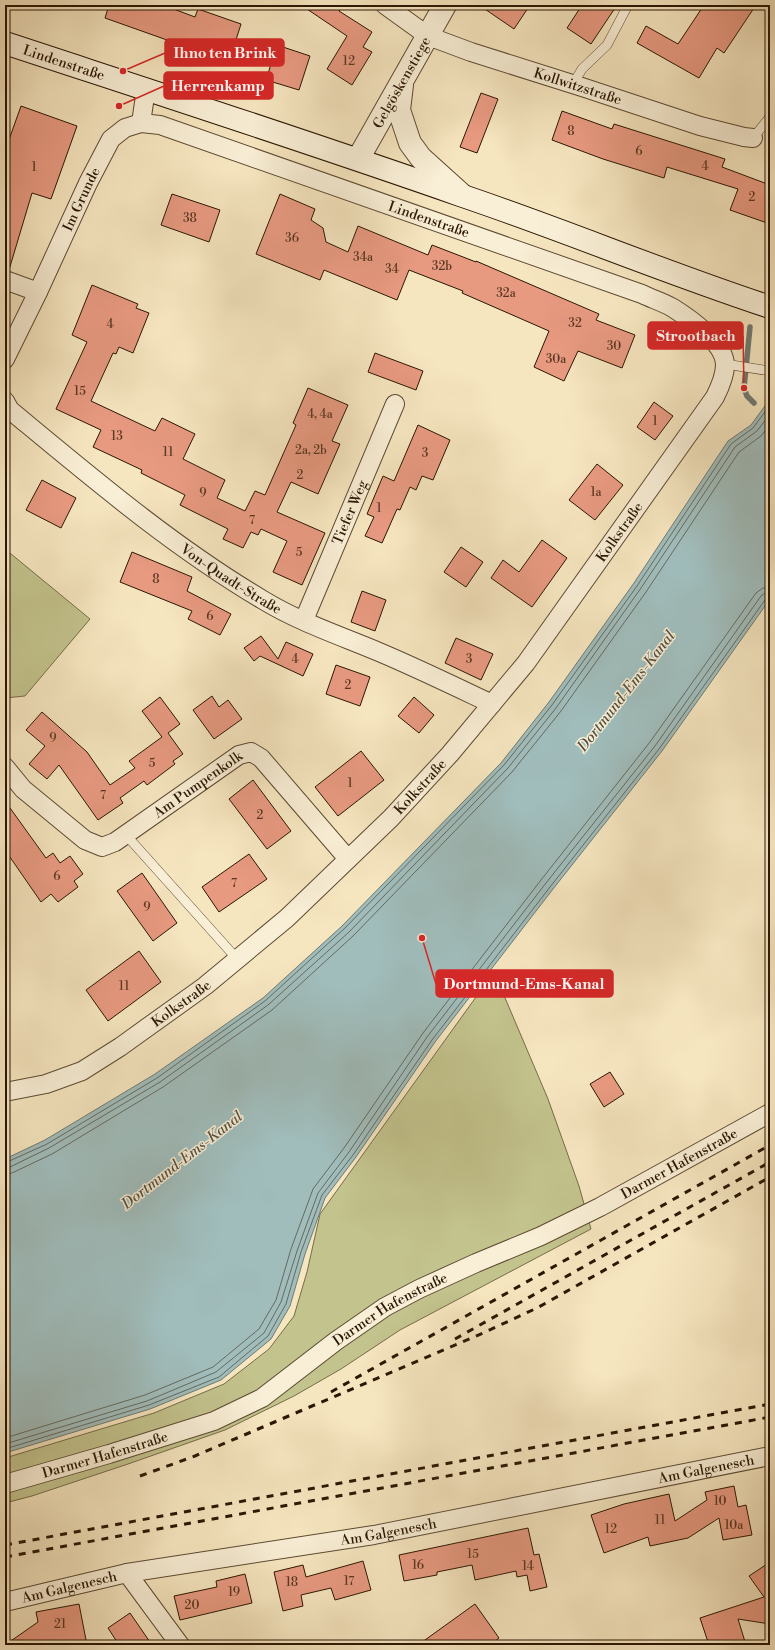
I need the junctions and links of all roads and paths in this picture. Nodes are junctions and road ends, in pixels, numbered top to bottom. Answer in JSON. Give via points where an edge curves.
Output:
{"nodes":[{"id":1,"x":385,"y":5,"type":"edge"},
{"id":2,"x":445,"y":5,"type":"edge"},
{"id":3,"x":628,"y":5,"type":"edge"},
{"id":4,"x":428,"y":36,"type":"junction"},
{"id":5,"x":5,"y":43,"type":"edge"},
{"id":6,"x":402,"y":82,"type":"junction"},
{"id":7,"x":573,"y":84,"type":"junction"},
{"id":8,"x":146,"y":89,"type":"junction"},
{"id":9,"x":770,"y":117,"type":"edge"},
{"id":10,"x":141,"y":123,"type":"junction"},
{"id":11,"x":753,"y":138,"type":"joint"},
{"id":12,"x":358,"y":159,"type":"junction"},
{"id":13,"x":462,"y":195,"type":"junction"},
{"id":14,"x":5,"y":280,"type":"edge"},
{"id":15,"x":38,"y":292,"type":"junction"},
{"id":16,"x":770,"y":307,"type":"edge"},
{"id":17,"x":5,"y":358,"type":"edge"},
{"id":18,"x":732,"y":365,"type":"junction"},
{"id":19,"x":770,"y":371,"type":"edge"},
{"id":20,"x":5,"y":401,"type":"edge"},
{"id":21,"x":395,"y":404,"type":"dead end"},
{"id":22,"x":304,"y":620,"type":"junction"},
{"id":23,"x":492,"y":704,"type":"junction"},
{"id":24,"x":5,"y":767,"type":"edge"},
{"id":25,"x":126,"y":835,"type":"junction"},
{"id":26,"x":348,"y":859,"type":"junction"},
{"id":27,"x":238,"y":960,"type":"junction"},
{"id":28,"x":5,"y":1092,"type":"edge"},
{"id":29,"x":770,"y":1113,"type":"edge"},
{"id":30,"x":770,"y":1456,"type":"edge"},
{"id":31,"x":5,"y":1484,"type":"edge"},
{"id":32,"x":127,"y":1573,"type":"junction"},
{"id":33,"x":5,"y":1602,"type":"edge"},
{"id":34,"x":180,"y":1645,"type":"edge"}],
"edges":[{"from":1,"to":4,"type":"street","name":"Kollwitzstraße"},
{"from":2,"to":4,"type":"main road","name":"Gelgöskenstiege"},
{"from":3,"to":7,"type":"lane","via":[[607,45],[582,69]]},
{"from":4,"to":6,"type":"main road","name":"Gelgöskenstiege"},
{"from":4,"to":7,"type":"street","name":"Kollwitzstraße"},
{"from":5,"to":8,"type":"main road","name":"Lindenstraße"},
{"from":6,"to":12,"type":"main road","name":"Gelgöskenstiege"},
{"from":6,"to":13,"type":"main road","via":[[399,110],[410,143],[421,158]]},
{"from":7,"to":11,"type":"street","name":"Kollwitzstraße","via":[[700,126]]},
{"from":8,"to":10,"type":"street"},
{"from":8,"to":12,"type":"main road","name":"Lindenstraße"},
{"from":9,"to":11,"type":"lane","name":"Kollwitzstraße"},
{"from":10,"to":15,"type":"street","name":"Im Grunde","via":[[125,128],[111,139]]},
{"from":10,"to":18,"type":"street","name":"Lindenstraße","via":[[160,125],[642,294],[672,308],[709,334]]},
{"from":12,"to":13,"type":"main road","name":"Lindenstraße"},
{"from":13,"to":16,"type":"main road","name":"Lindenstraße"},
{"from":14,"to":15,"type":"street"},
{"from":15,"to":17,"type":"street"},
{"from":18,"to":19,"type":"lane"},
{"from":18,"to":23,"type":"street","name":"Kolkstraße","via":[[715,397],[526,663]]},
{"from":20,"to":22,"type":"street","name":"Von-Quadt-Straße","via":[[10,410],[102,487],[201,560],[264,601]]},
{"from":21,"to":22,"type":"street","name":"Tiefer Weg"},
{"from":22,"to":23,"type":"street","name":"Von-Quadt-Straße","via":[[406,663]]},
{"from":23,"to":26,"type":"street","name":"Kolkstraße","via":[[425,782]]},
{"from":24,"to":25,"type":"street","name":"Am Pumpenkolk","via":[[23,789],[85,840],[102,847]]},
{"from":25,"to":26,"type":"street","name":"Am Pumpenkolk","via":[[239,755],[251,752],[261,758]]},
{"from":25,"to":27,"type":"lane"},
{"from":26,"to":27,"type":"street","name":"Kolkstraße","via":[[288,918]]},
{"from":27,"to":28,"type":"street","name":"Kolkstraße","via":[[120,1047],[82,1071],[46,1084]]},
{"from":29,"to":31,"type":"street","name":"Darmer Hafenstraße","via":[[600,1207],[541,1236],[433,1282],[385,1307],[262,1398],[214,1421]]},
{"from":30,"to":32,"type":"street","name":"Am Galgenesch","via":[[374,1535]]},
{"from":32,"to":33,"type":"street","name":"Am Galgenesch"},
{"from":32,"to":34,"type":"street"}]}
